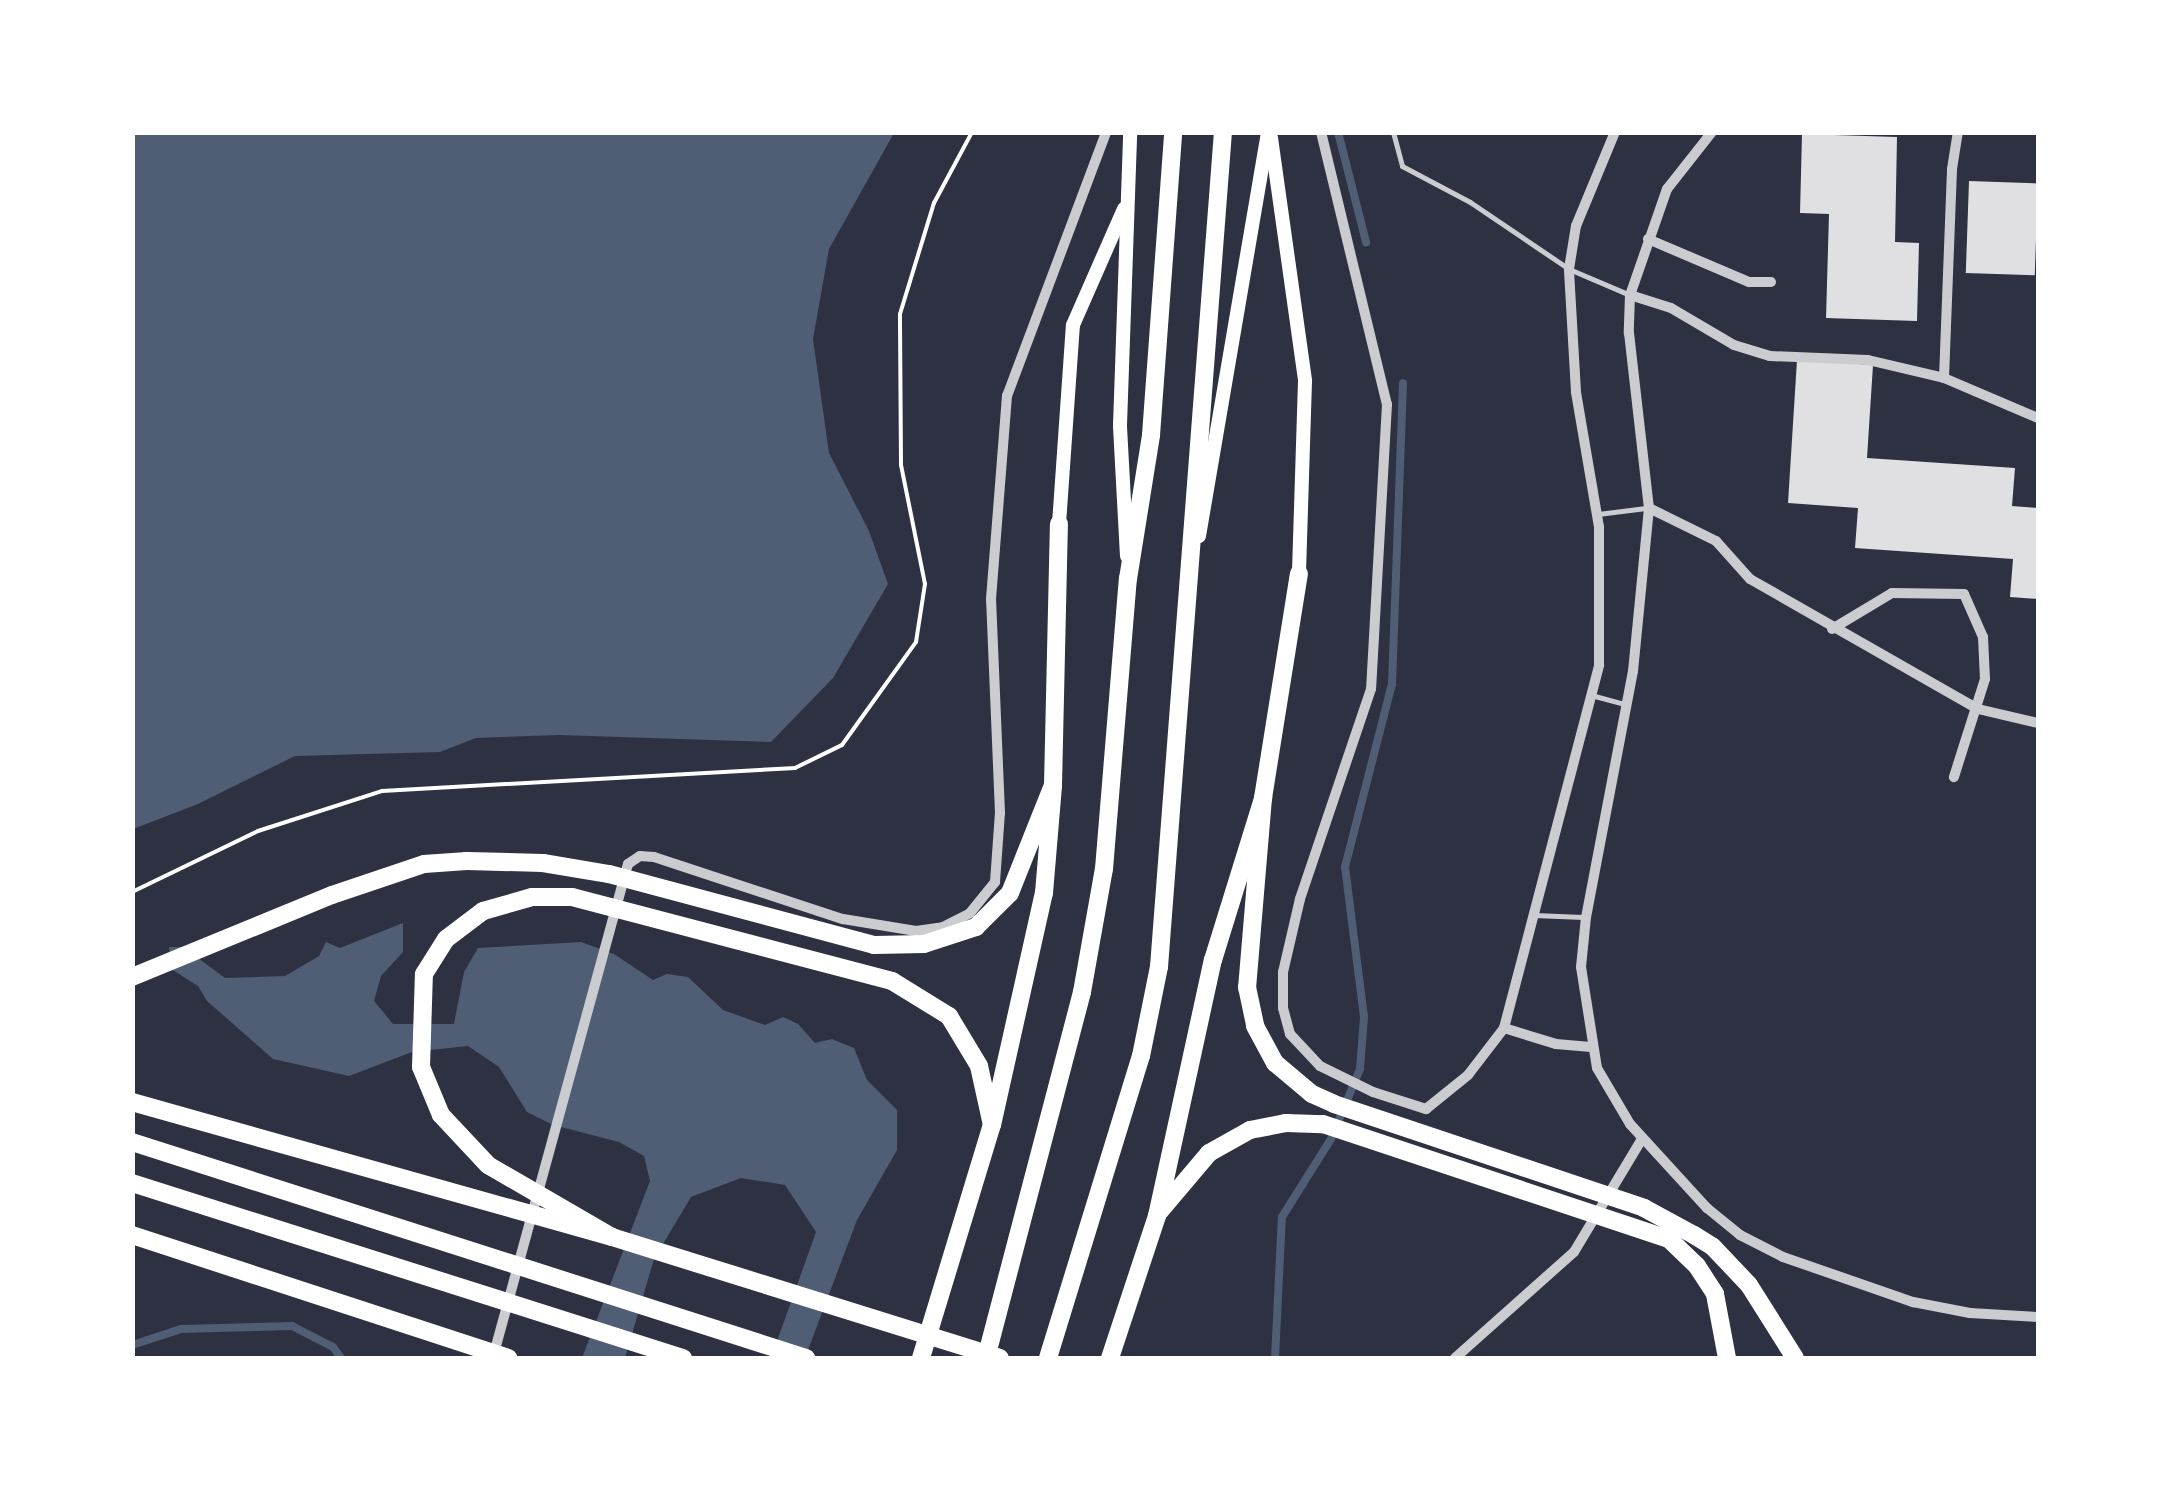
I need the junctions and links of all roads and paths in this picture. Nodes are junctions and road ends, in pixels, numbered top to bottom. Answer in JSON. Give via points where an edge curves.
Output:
{"nodes":[{"id":1,"x":972,"y":132,"type":"edge"},
{"id":2,"x":1106,"y":132,"type":"edge"},
{"id":3,"x":1130,"y":132,"type":"edge"},
{"id":4,"x":1173,"y":132,"type":"edge"},
{"id":5,"x":1224,"y":132,"type":"edge"},
{"id":6,"x":1269,"y":132,"type":"edge"},
{"id":7,"x":1320,"y":132,"type":"edge"},
{"id":8,"x":1392,"y":132,"type":"edge"},
{"id":9,"x":1616,"y":132,"type":"edge"},
{"id":10,"x":1712,"y":132,"type":"edge"},
{"id":11,"x":1958,"y":132,"type":"edge"},
{"id":12,"x":1128,"y":200,"type":"junction"},
{"id":13,"x":1648,"y":239,"type":"junction"},
{"id":14,"x":1569,"y":269,"type":"junction"},
{"id":15,"x":1771,"y":282,"type":"dead end"},
{"id":16,"x":1630,"y":295,"type":"junction"},
{"id":17,"x":1944,"y":378,"type":"junction"},
{"id":18,"x":2038,"y":418,"type":"edge"},
{"id":19,"x":1649,"y":508,"type":"junction"},
{"id":20,"x":1598,"y":514,"type":"junction"},
{"id":21,"x":1060,"y":524,"type":"joint"},
{"id":22,"x":1299,"y":574,"type":"joint"},
{"id":23,"x":1128,"y":579,"type":"junction"},
{"id":24,"x":1190,"y":591,"type":"junction"},
{"id":25,"x":1832,"y":629,"type":"junction"},
{"id":26,"x":1591,"y":695,"type":"junction"},
{"id":27,"x":1625,"y":704,"type":"junction"},
{"id":28,"x":1978,"y":709,"type":"junction"},
{"id":29,"x":2038,"y":723,"type":"edge"},
{"id":30,"x":1954,"y":776,"type":"dead end"},
{"id":31,"x":1053,"y":785,"type":"junction"},
{"id":32,"x":1263,"y":798,"type":"junction"},
{"id":33,"x":132,"y":892,"type":"edge"},
{"id":34,"x":1534,"y":915,"type":"junction"},
{"id":35,"x":1586,"y":917,"type":"junction"},
{"id":36,"x":132,"y":977,"type":"edge"},
{"id":37,"x":1504,"y":1028,"type":"junction"},
{"id":38,"x":1591,"y":1047,"type":"junction"},
{"id":39,"x":132,"y":1102,"type":"edge"},
{"id":40,"x":992,"y":1126,"type":"junction"},
{"id":41,"x":1642,"y":1138,"type":"junction"},
{"id":42,"x":132,"y":1142,"type":"edge"},
{"id":43,"x":132,"y":1183,"type":"edge"},
{"id":44,"x":1156,"y":1216,"type":"junction"},
{"id":45,"x":1641,"y":1217,"type":"junction"},
{"id":46,"x":132,"y":1235,"type":"edge"},
{"id":47,"x":612,"y":1237,"type":"junction"},
{"id":48,"x":2038,"y":1317,"type":"edge"},
{"id":49,"x":492,"y":1358,"type":"edge"},
{"id":50,"x":508,"y":1358,"type":"edge"},
{"id":51,"x":683,"y":1358,"type":"edge"},
{"id":52,"x":806,"y":1358,"type":"edge"},
{"id":53,"x":921,"y":1358,"type":"edge"},
{"id":54,"x":986,"y":1358,"type":"edge"},
{"id":55,"x":1000,"y":1358,"type":"edge"},
{"id":56,"x":1048,"y":1358,"type":"edge"},
{"id":57,"x":1110,"y":1358,"type":"edge"},
{"id":58,"x":1455,"y":1358,"type":"edge"},
{"id":59,"x":1727,"y":1358,"type":"edge"},
{"id":60,"x":1796,"y":1358,"type":"edge"}],
"edges":[{"from":1,"to":33,"type":"path","via":[[934,203],[900,314],[901,464],[924,584],[916,642],[842,745],[795,768],[382,791],[258,831]]},
{"from":2,"to":49,"type":"street","via":[[1006,396],[991,599],[1000,814],[995,882],[970,913],[916,931],[843,920],[640,856],[628,864]]},
{"from":3,"to":12,"type":"main road"},
{"from":4,"to":23,"type":"highway","via":[[1151,436]]},
{"from":5,"to":24,"type":"highway"},
{"from":6,"to":22,"type":"main road","via":[[1305,381]]},
{"from":6,"to":24,"type":"main road"},
{"from":7,"to":37,"type":"street","via":[[1388,404],[1371,689],[1300,899],[1282,1008],[1290,1034],[1320,1066],[1426,1109],[1468,1075]]},
{"from":8,"to":14,"type":"lane","via":[[1402,166],[1470,202]]},
{"from":9,"to":14,"type":"street","via":[[1576,226]]},
{"from":10,"to":13,"type":"street","via":[[1667,190]]},
{"from":11,"to":17,"type":"street"},
{"from":12,"to":21,"type":"main road","via":[[1073,325]]},
{"from":12,"to":23,"type":"main road","via":[[1120,424]]},
{"from":13,"to":15,"type":"street","via":[[1749,282]]},
{"from":13,"to":16,"type":"street"},
{"from":14,"to":16,"type":"lane"},
{"from":14,"to":20,"type":"street","via":[[1576,392]]},
{"from":16,"to":17,"type":"street","via":[[1770,356],[1868,360]]},
{"from":16,"to":19,"type":"street"},
{"from":17,"to":18,"type":"street"},
{"from":19,"to":20,"type":"lane"},
{"from":19,"to":25,"type":"street","via":[[1716,541],[1750,579]]},
{"from":19,"to":27,"type":"street"},
{"from":20,"to":26,"type":"street","via":[[1601,622]]},
{"from":21,"to":31,"type":"highway"},
{"from":22,"to":32,"type":"highway"},
{"from":23,"to":54,"type":"highway","via":[[1104,868],[1082,992]]},
{"from":24,"to":56,"type":"highway","via":[[1159,967],[1141,1056]]},
{"from":25,"to":28,"type":"street"},
{"from":25,"to":28,"type":"street","via":[[1892,593],[1964,594],[1982,637],[1985,680]]},
{"from":26,"to":27,"type":"lane"},
{"from":26,"to":34,"type":"street"},
{"from":27,"to":35,"type":"street"},
{"from":28,"to":29,"type":"street"},
{"from":28,"to":30,"type":"street"},
{"from":31,"to":36,"type":"highway","via":[[1010,894],[976,927],[924,944],[874,945],[543,863],[424,864],[332,894]]},
{"from":31,"to":40,"type":"highway","via":[[1044,894]]},
{"from":32,"to":44,"type":"highway","via":[[1213,960]]},
{"from":32,"to":45,"type":"highway","via":[[1249,1007],[1275,1063],[1334,1104]]},
{"from":34,"to":35,"type":"lane"},
{"from":34,"to":37,"type":"street"},
{"from":35,"to":38,"type":"street","via":[[1582,967]]},
{"from":37,"to":38,"type":"street"},
{"from":38,"to":41,"type":"street","via":[[1596,1068]]},
{"from":39,"to":47,"type":"highway"},
{"from":40,"to":47,"type":"highway","via":[[979,1066],[949,1016],[892,981],[572,897],[532,897],[482,911],[446,938],[424,974],[421,1067],[440,1115],[488,1165]]},
{"from":40,"to":53,"type":"highway"},
{"from":41,"to":48,"type":"street","via":[[1707,1208],[1783,1257],[1913,1302]]},
{"from":41,"to":58,"type":"street","via":[[1574,1252]]},
{"from":42,"to":52,"type":"highway"},
{"from":43,"to":51,"type":"highway"},
{"from":44,"to":45,"type":"highway","via":[[1209,1153],[1250,1130],[1286,1123],[1322,1124]]},
{"from":44,"to":57,"type":"highway"},
{"from":45,"to":59,"type":"highway","via":[[1697,1266],[1715,1294]]},
{"from":45,"to":60,"type":"highway","via":[[1713,1247],[1770,1312]]},
{"from":46,"to":50,"type":"highway"},
{"from":47,"to":55,"type":"highway"}]}
